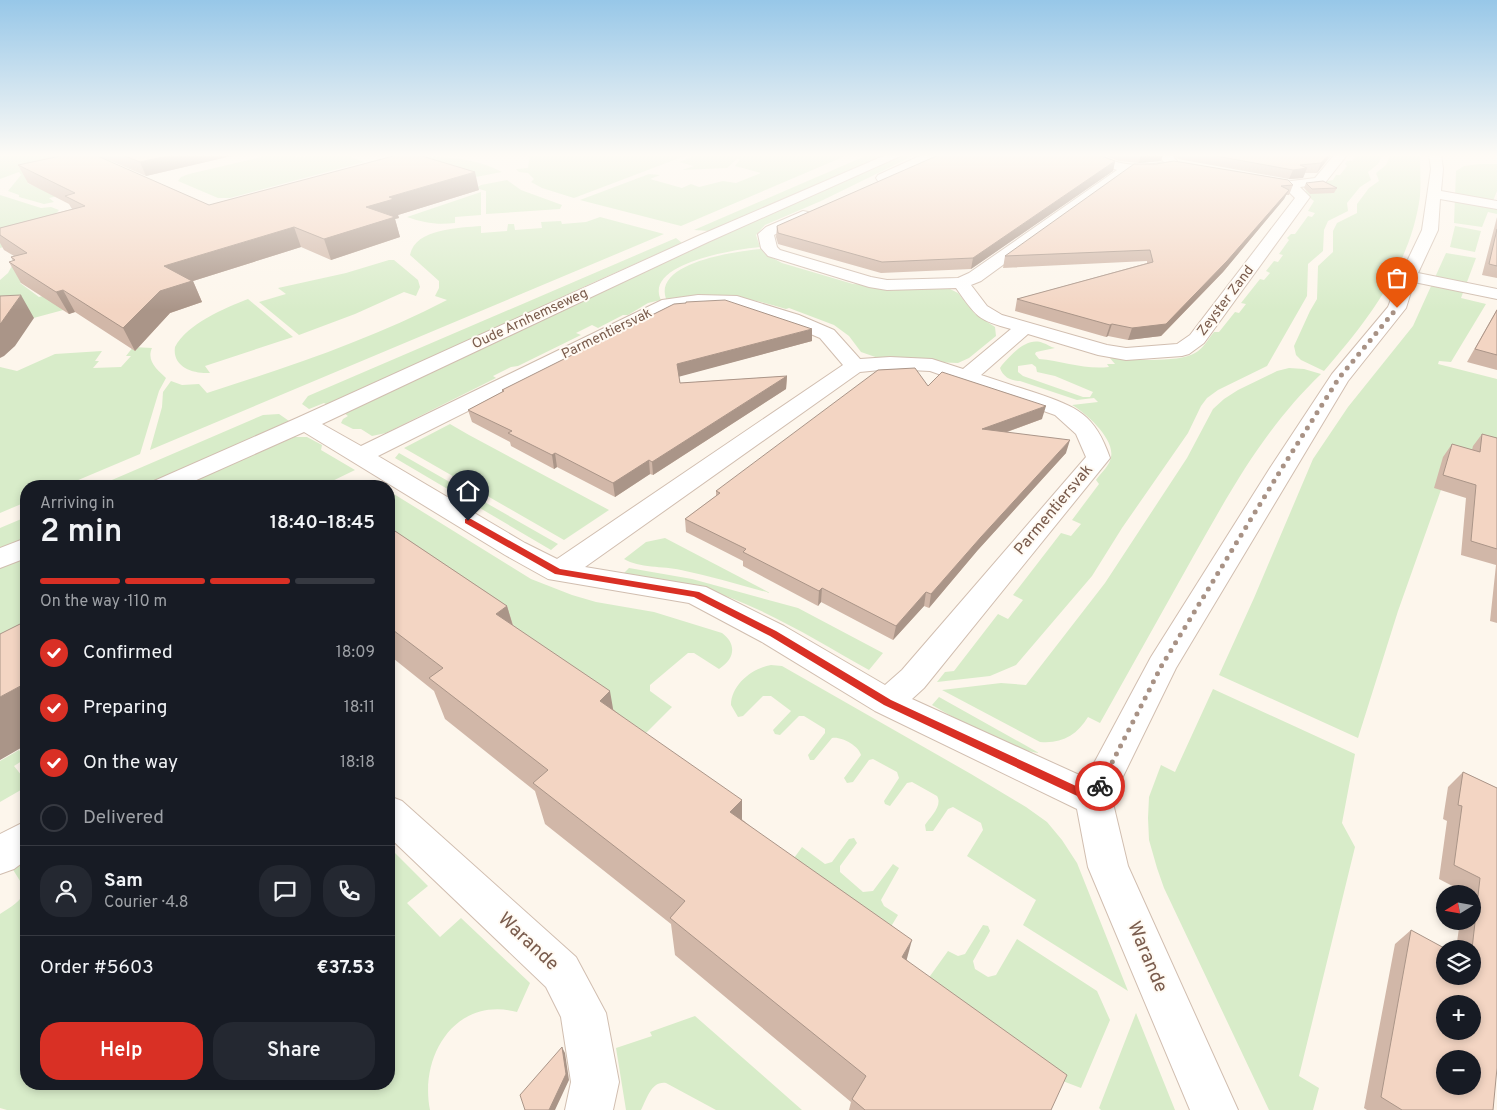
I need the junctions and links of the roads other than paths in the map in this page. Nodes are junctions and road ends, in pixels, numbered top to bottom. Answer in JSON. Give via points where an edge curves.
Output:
{"nodes":[{"id":1,"x":780,"y":206,"type":"edge"},
{"id":2,"x":1075,"y":206,"type":"edge"},
{"id":3,"x":1296,"y":206,"type":"edge"},
{"id":4,"x":1432,"y":206,"type":"edge"},
{"id":5,"x":816,"y":209,"type":"edge"},
{"id":6,"x":1408,"y":276,"type":"junction"},
{"id":7,"x":961,"y":282,"type":"junction"},
{"id":8,"x":1497,"y":294,"type":"edge"},
{"id":9,"x":1024,"y":328,"type":"junction"},
{"id":10,"x":855,"y":366,"type":"junction"},
{"id":11,"x":967,"y":376,"type":"junction"},
{"id":12,"x":305,"y":423,"type":"junction"},
{"id":13,"x":360,"y":456,"type":"junction"},
{"id":14,"x":177,"y":480,"type":"edge"},
{"id":15,"x":20,"y":550,"type":"edge"},
{"id":16,"x":0,"y":559,"type":"edge"},
{"id":17,"x":558,"y":572,"type":"junction"},
{"id":18,"x":887,"y":702,"type":"junction"},
{"id":19,"x":1094,"y":799,"type":"junction"},
{"id":20,"x":395,"y":819,"type":"edge"},
{"id":21,"x":20,"y":843,"type":"edge"},
{"id":22,"x":0,"y":856,"type":"edge"},
{"id":23,"x":589,"y":1110,"type":"edge"},
{"id":24,"x":1214,"y":1110,"type":"edge"}],
"edges":[{"from":1,"to":12,"type":"street","name":"Oude Arnhemseweg"},
{"from":2,"to":7,"type":"street","via":[[975,277]]},
{"from":3,"to":9,"type":"street","name":"Zeyster Zand","via":[[1197,339],[1182,350],[1105,351]]},
{"from":4,"to":6,"type":"street","via":[[1430,230]]},
{"from":5,"to":7,"type":"street","via":[[766,234],[769,248],[869,282],[887,285]]},
{"from":6,"to":8,"type":"street"},
{"from":6,"to":19,"type":"street","via":[[1397,308],[1339,378],[1162,665]]},
{"from":7,"to":9,"type":"street","via":[[981,310],[995,319]]},
{"from":9,"to":11,"type":"street"},
{"from":10,"to":11,"type":"street","name":"Parmentiersvak","via":[[890,363],[932,365]]},
{"from":10,"to":13,"type":"street","name":"Parmentiersvak","via":[[827,334],[792,319],[731,300],[668,304]]},
{"from":10,"to":17,"type":"street","name":"Parmentiersvak"},
{"from":11,"to":18,"type":"street","name":"Parmentiersvak","via":[[1063,410],[1080,422],[1093,442],[1098,458],[913,678]]},
{"from":12,"to":13,"type":"street"},
{"from":12,"to":14,"type":"street","name":"Oude Arnhemseweg"},
{"from":13,"to":17,"type":"street"},
{"from":15,"to":16,"type":"street"},
{"from":17,"to":18,"type":"street","via":[[696,594],[773,634]]},
{"from":18,"to":19,"type":"street"},
{"from":19,"to":24,"type":"street","name":"Warande","via":[[1108,867]]},
{"from":20,"to":23,"type":"street","name":"Warande","via":[[561,972],[584,1013],[594,1082]]},
{"from":21,"to":22,"type":"street"}]}
